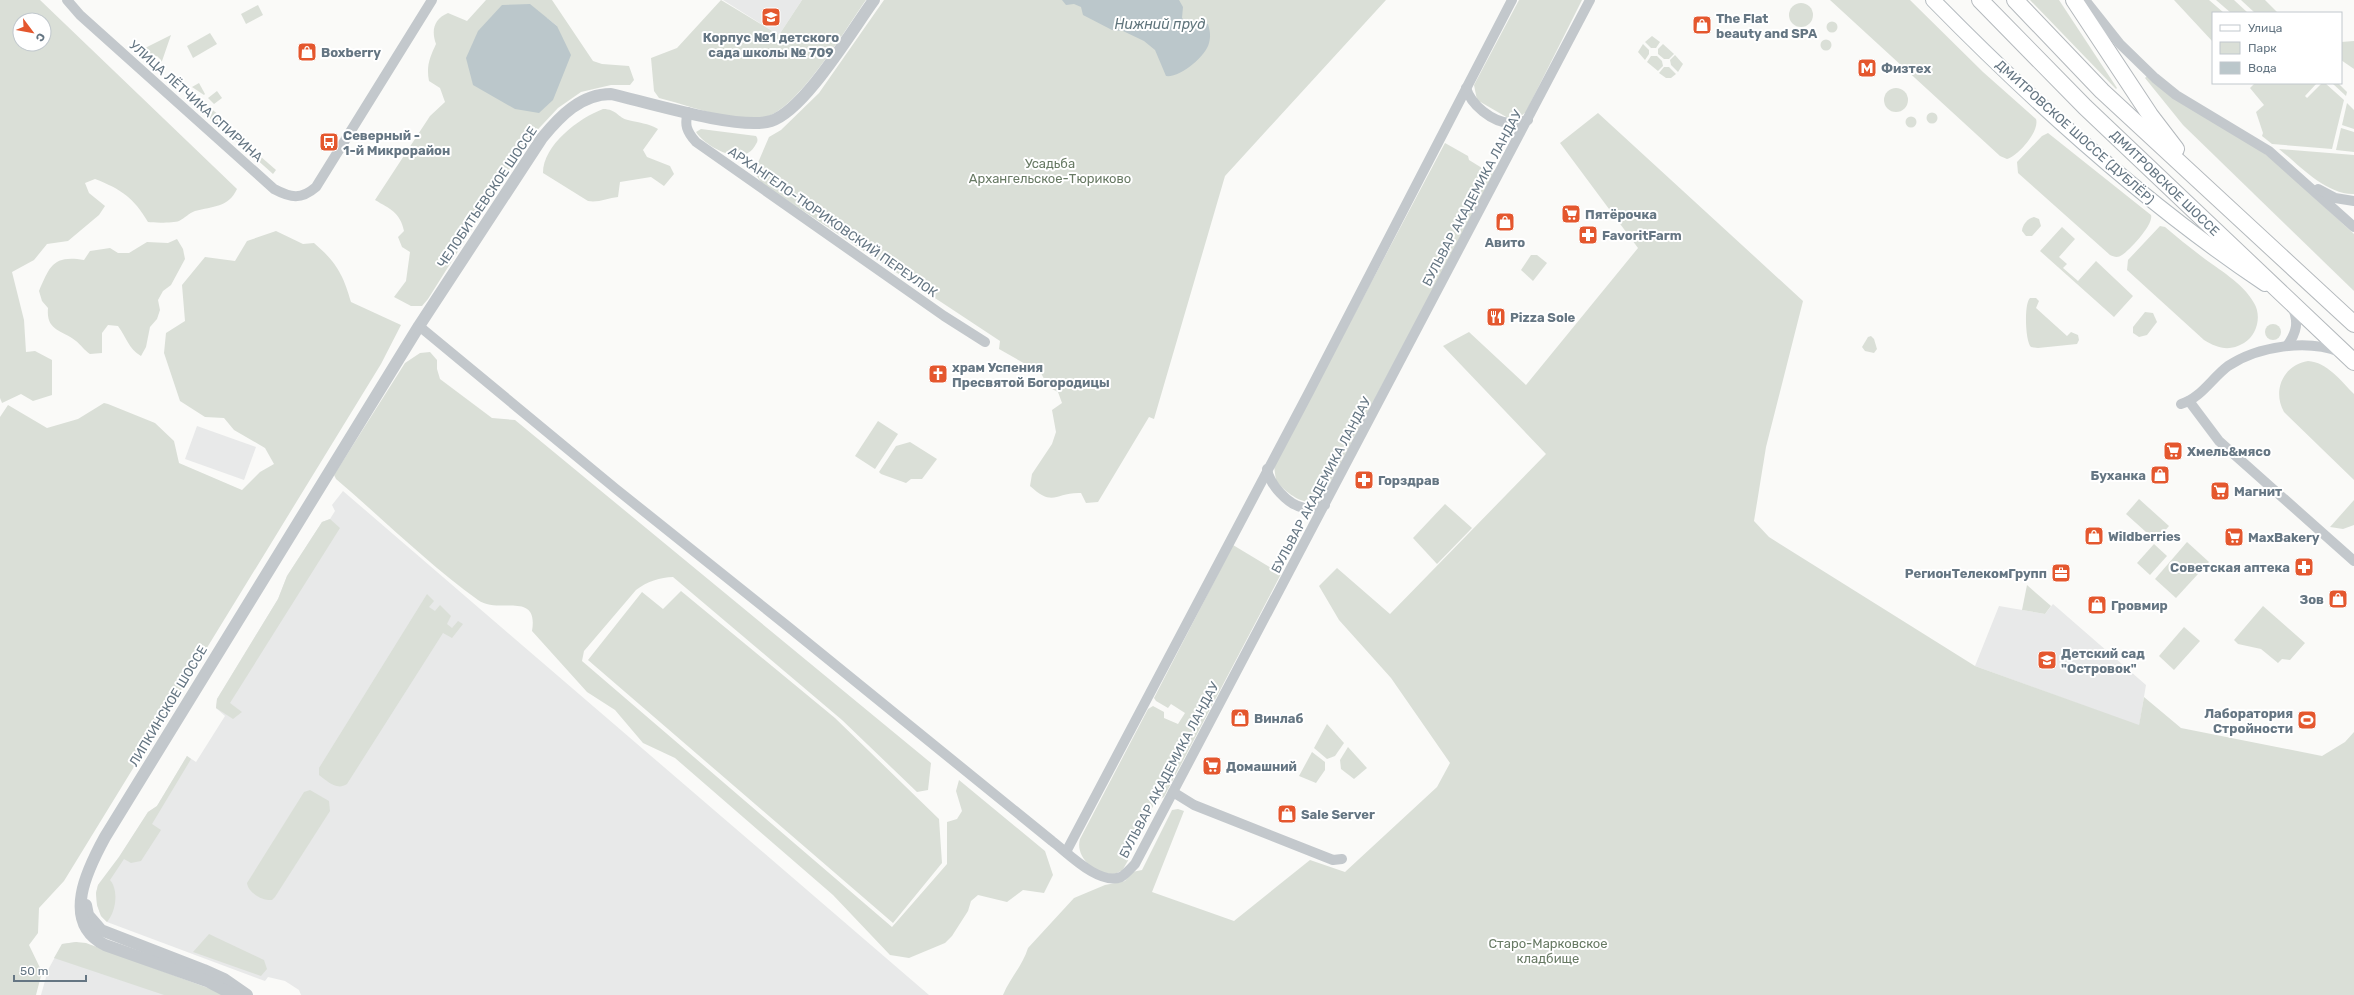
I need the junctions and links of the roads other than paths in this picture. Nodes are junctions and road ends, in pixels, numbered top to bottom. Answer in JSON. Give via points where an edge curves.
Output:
{"nodes":[{"id":1,"x":66,"y":0,"type":"edge"},
{"id":2,"x":432,"y":0,"type":"edge"},
{"id":3,"x":874,"y":0,"type":"edge"},
{"id":4,"x":1512,"y":0,"type":"edge"},
{"id":5,"x":1590,"y":0,"type":"edge"},
{"id":6,"x":1933,"y":0,"type":"edge"},
{"id":7,"x":1980,"y":0,"type":"edge"},
{"id":8,"x":2015,"y":0,"type":"edge"},
{"id":9,"x":2074,"y":0,"type":"edge"},
{"id":10,"x":2085,"y":0,"type":"edge"},
{"id":11,"x":1466,"y":88,"type":"junction"},
{"id":12,"x":688,"y":112,"type":"junction"},
{"id":13,"x":1528,"y":120,"type":"junction"},
{"id":14,"x":2301,"y":179,"type":"junction"},
{"id":15,"x":2215,"y":196,"type":"junction"},
{"id":16,"x":2354,"y":201,"type":"edge"},
{"id":17,"x":2354,"y":227,"type":"edge"},
{"id":18,"x":2287,"y":300,"type":"junction"},
{"id":19,"x":2354,"y":324,"type":"edge"},
{"id":20,"x":419,"y":326,"type":"junction"},
{"id":21,"x":985,"y":342,"type":"dead end"},
{"id":22,"x":2286,"y":346,"type":"junction"},
{"id":23,"x":2350,"y":358,"type":"edge"},
{"id":24,"x":1267,"y":469,"type":"junction"},
{"id":25,"x":1325,"y":505,"type":"junction"},
{"id":26,"x":288,"y":537,"type":"joint"},
{"id":27,"x":2354,"y":561,"type":"edge"},
{"id":28,"x":1173,"y":792,"type":"junction"},
{"id":29,"x":1066,"y":852,"type":"junction"},
{"id":30,"x":1342,"y":859,"type":"dead end"},
{"id":31,"x":83,"y":894,"type":"junction"},
{"id":32,"x":83,"y":920,"type":"junction"},
{"id":33,"x":115,"y":936,"type":"junction"},
{"id":34,"x":234,"y":995,"type":"edge"},
{"id":35,"x":247,"y":995,"type":"edge"}],
"edges":[{"from":1,"to":2,"type":"street","name":"УЛИЦА ЛЁТЧИКА СПИРИНА","via":[[274,188],[292,197],[300,197],[316,187]]},
{"from":3,"to":12,"type":"street","name":"ЧЕЛОБИТЬЕВСКОЕ ШОССЕ","via":[[811,89],[780,117],[762,123],[745,123]]},
{"from":4,"to":11,"type":"street"},
{"from":5,"to":13,"type":"street","name":"БУЛЬВАР АКАДЕМИКА ЛАНДАУ"},
{"from":6,"to":18,"type":"main road","name":"ДМИТРОВСКОЕ ШОССЕ (ДУБЛЁР)","via":[[2109,166],[2213,250]]},
{"from":7,"to":18,"type":"highway","name":"ДМИТРОВСКОЕ ШОССЕ","via":[[2085,107]]},
{"from":8,"to":15,"type":"highway","name":"ДМИТРОВСКОЕ ШОССЕ","via":[[2102,91]]},
{"from":9,"to":15,"type":"highway","via":[[2150,115]]},
{"from":10,"to":14,"type":"street","via":[[2120,44],[2155,78],[2182,99],[2259,144]]},
{"from":11,"to":13,"type":"street","via":[[1475,105],[1503,122],[1511,124]]},
{"from":11,"to":24,"type":"street"},
{"from":12,"to":20,"type":"street","name":"ЧЕЛОБИТЬЕВСКОЕ ШОССЕ","via":[[611,94],[598,94],[583,99],[542,138]]},
{"from":12,"to":21,"type":"street","name":"АРХАНГЕЛО-ТЮРИКОВСКИЙ ПЕРЕУЛОК","via":[[685,122],[689,134],[696,142],[925,303]]},
{"from":13,"to":25,"type":"street","name":"БУЛЬВАР АКАДЕМИКА ЛАНДАУ"},
{"from":14,"to":16,"type":"street","via":[[2330,196]]},
{"from":14,"to":17,"type":"street"},
{"from":15,"to":19,"type":"highway","name":"ДМИТРОВСКОЕ ШОССЕ"},
{"from":18,"to":22,"type":"street","via":[[2297,325]]},
{"from":18,"to":23,"type":"highway","name":"ДМИТРОВСКОЕ ШОССЕ"},
{"from":20,"to":26,"type":"street","name":"ЧЕЛОБИТЬЕВСКОЕ ШОССЕ"},
{"from":20,"to":29,"type":"street","name":"БУЛЬВАР АКАДЕМИКА ЛАНДАУ","via":[[616,489]]},
{"from":22,"to":23,"type":"street","via":[[2322,347]]},
{"from":22,"to":27,"type":"street","via":[[2242,358],[2185,402],[2218,441]]},
{"from":24,"to":25,"type":"street","via":[[1273,485],[1294,504],[1309,509]]},
{"from":24,"to":29,"type":"street"},
{"from":25,"to":28,"type":"street","name":"БУЛЬВАР АКАДЕМИКА ЛАНДАУ"},
{"from":26,"to":31,"type":"street","name":"ЛИПКИНСКОЕ ШОССЕ","via":[[105,836],[84,878]]},
{"from":28,"to":29,"type":"street","name":"БУЛЬВАР АКАДЕМИКА ЛАНДАУ","via":[[1135,864],[1122,876],[1109,878],[1097,875]]},
{"from":28,"to":30,"type":"street","via":[[1194,805],[1333,860]]},
{"from":31,"to":32,"type":"street","name":"ЛИПКИНСКОЕ ШОССЕ"},
{"from":31,"to":33,"type":"street","name":"ЛИПКИНСКОЕ ШОССЕ","via":[[92,922],[101,930]]},
{"from":32,"to":33,"type":"street","via":[[100,933]]},
{"from":32,"to":34,"type":"street","name":"ЛИПКИНСКОЕ ШОССЕ","via":[[91,936],[105,945],[207,981]]},
{"from":33,"to":35,"type":"street","name":"ЛИПКИНСКОЕ ШОССЕ","via":[[204,970],[224,979]]}]}
